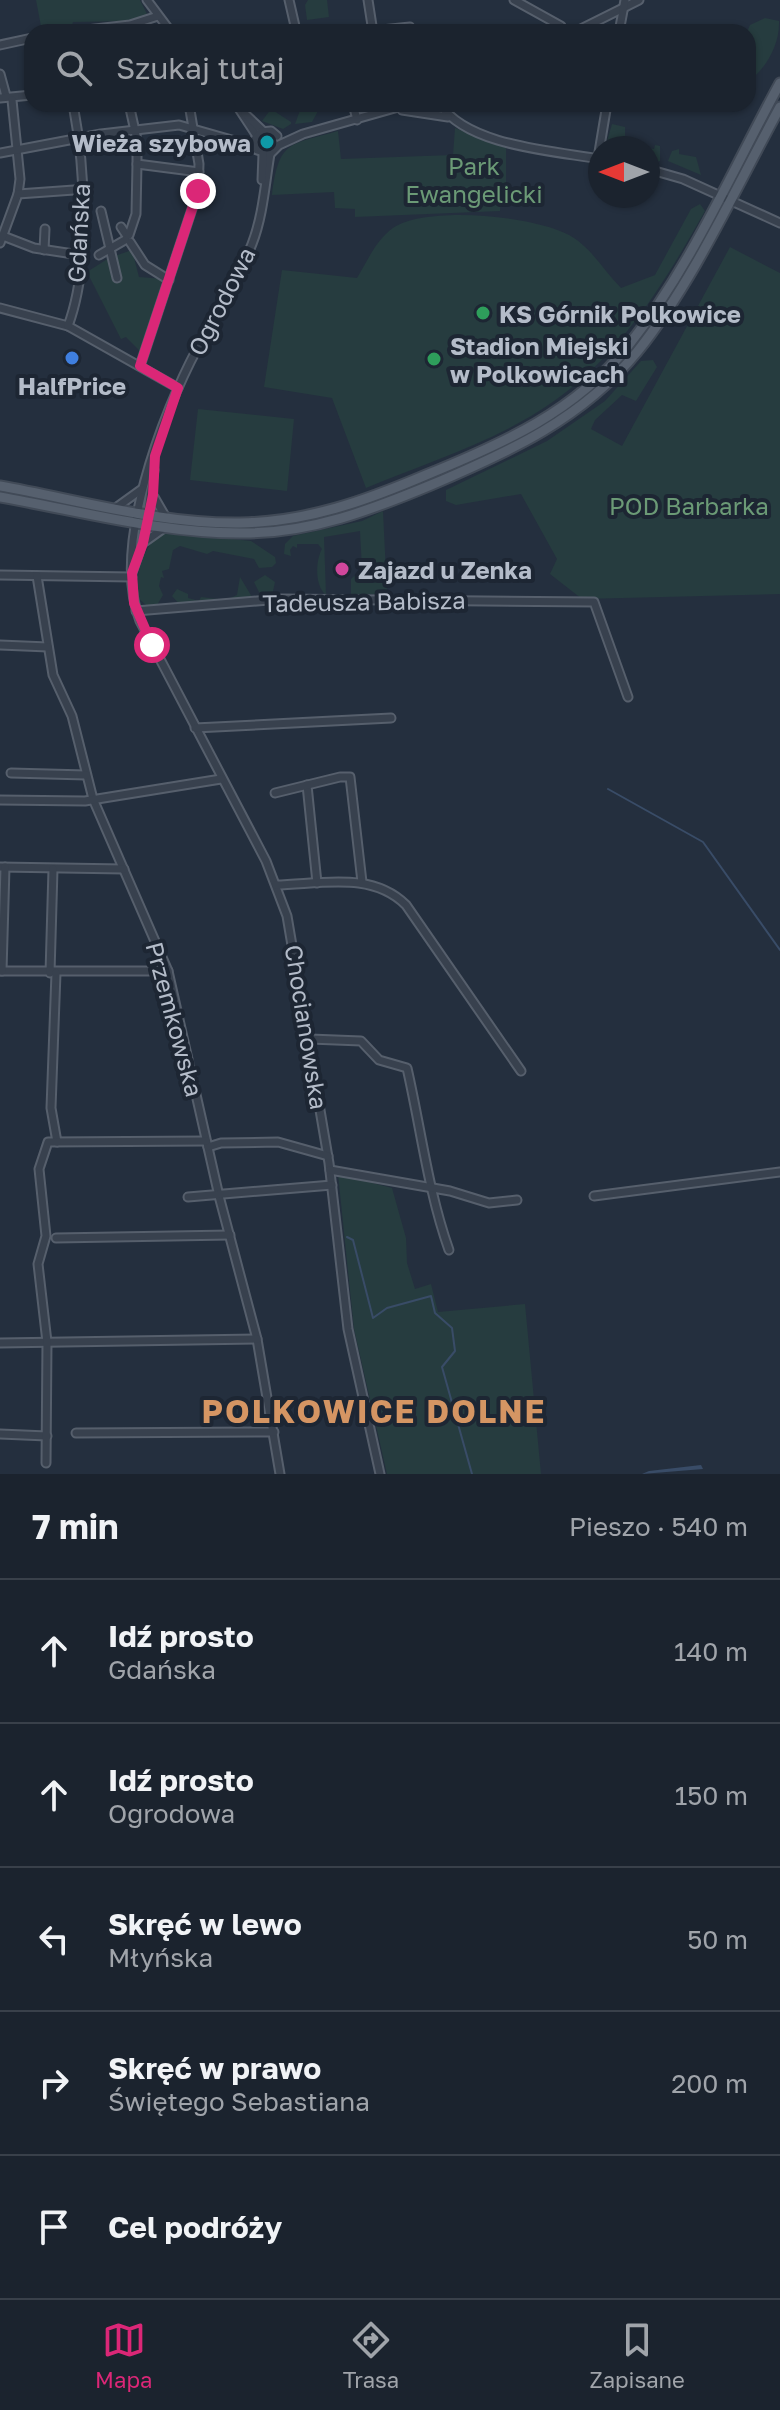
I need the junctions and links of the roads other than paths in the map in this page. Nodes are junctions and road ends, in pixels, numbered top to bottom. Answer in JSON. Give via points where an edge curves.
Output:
{"nodes":[{"id":1,"x":147,"y":0,"type":"edge"},
{"id":2,"x":289,"y":0,"type":"edge"},
{"id":3,"x":368,"y":0,"type":"edge"},
{"id":4,"x":514,"y":0,"type":"edge"},
{"id":5,"x":625,"y":0,"type":"edge"},
{"id":6,"x":639,"y":0,"type":"edge"},
{"id":7,"x":623,"y":10,"type":"junction"},
{"id":8,"x":158,"y":16,"type":"junction"},
{"id":9,"x":138,"y":24,"type":"edge"},
{"id":10,"x":164,"y":24,"type":"edge"},
{"id":11,"x":295,"y":24,"type":"edge"},
{"id":12,"x":371,"y":24,"type":"edge"},
{"id":13,"x":557,"y":24,"type":"edge"},
{"id":14,"x":592,"y":24,"type":"edge"},
{"id":15,"x":620,"y":24,"type":"edge"},
{"id":16,"x":24,"y":40,"type":"edge"},
{"id":17,"x":0,"y":45,"type":"edge"},
{"id":18,"x":0,"y":74,"type":"edge"},
{"id":19,"x":780,"y":83,"type":"edge"},
{"id":20,"x":6,"y":98,"type":"edge"},
{"id":21,"x":780,"y":107,"type":"edge"},
{"id":22,"x":74,"y":112,"type":"edge"},
{"id":23,"x":131,"y":112,"type":"edge"},
{"id":24,"x":191,"y":112,"type":"edge"},
{"id":25,"x":241,"y":112,"type":"edge"},
{"id":26,"x":355,"y":112,"type":"edge"},
{"id":27,"x":384,"y":112,"type":"edge"},
{"id":28,"x":426,"y":112,"type":"edge"},
{"id":29,"x":447,"y":112,"type":"edge"},
{"id":30,"x":450,"y":112,"type":"edge"},
{"id":31,"x":606,"y":112,"type":"edge"},
{"id":32,"x":453,"y":119,"type":"junction"},
{"id":33,"x":357,"y":120,"type":"junction"},
{"id":34,"x":195,"y":129,"type":"junction"},
{"id":35,"x":135,"y":130,"type":"junction"},
{"id":36,"x":303,"y":134,"type":"junction"},
{"id":37,"x":277,"y":136,"type":"junction"},
{"id":38,"x":602,"y":136,"type":"edge"},
{"id":39,"x":258,"y":138,"type":"junction"},
{"id":40,"x":79,"y":139,"type":"junction"},
{"id":41,"x":279,"y":145,"type":"junction"},
{"id":42,"x":18,"y":150,"type":"junction"},
{"id":43,"x":0,"y":153,"type":"edge"},
{"id":44,"x":267,"y":154,"type":"junction"},
{"id":45,"x":588,"y":157,"type":"edge"},
{"id":46,"x":137,"y":164,"type":"junction"},
{"id":47,"x":199,"y":172,"type":"junction"},
{"id":48,"x":660,"y":174,"type":"edge"},
{"id":49,"x":85,"y":190,"type":"junction"},
{"id":50,"x":16,"y":198,"type":"junction"},
{"id":51,"x":724,"y":198,"type":"junction"},
{"id":52,"x":101,"y":211,"type":"dead end"},
{"id":53,"x":780,"y":223,"type":"edge"},
{"id":54,"x":121,"y":227,"type":"dead end"},
{"id":55,"x":45,"y":229,"type":"dead end"},
{"id":56,"x":128,"y":238,"type":"junction"},
{"id":57,"x":2,"y":239,"type":"edge"},
{"id":58,"x":44,"y":250,"type":"junction"},
{"id":59,"x":109,"y":250,"type":"junction"},
{"id":60,"x":80,"y":255,"type":"junction"},
{"id":61,"x":99,"y":255,"type":"dead end"},
{"id":62,"x":117,"y":278,"type":"dead end"},
{"id":63,"x":169,"y":280,"type":"junction"},
{"id":64,"x":0,"y":308,"type":"edge"},
{"id":65,"x":68,"y":326,"type":"junction"},
{"id":66,"x":140,"y":366,"type":"junction"},
{"id":67,"x":178,"y":388,"type":"junction"},
{"id":68,"x":155,"y":456,"type":"junction"},
{"id":69,"x":146,"y":484,"type":"junction"},
{"id":70,"x":0,"y":486,"type":"edge"},
{"id":71,"x":153,"y":495,"type":"junction"},
{"id":72,"x":0,"y":497,"type":"edge"},
{"id":73,"x":116,"y":512,"type":"junction"},
{"id":74,"x":137,"y":516,"type":"junction"},
{"id":75,"x":165,"y":516,"type":"junction"},
{"id":76,"x":148,"y":518,"type":"junction"},
{"id":77,"x":168,"y":527,"type":"junction"},
{"id":78,"x":131,"y":538,"type":"junction"},
{"id":79,"x":143,"y":543,"type":"junction"},
{"id":80,"x":0,"y":575,"type":"edge"},
{"id":81,"x":132,"y":575,"type":"junction"},
{"id":82,"x":37,"y":576,"type":"junction"},
{"id":83,"x":136,"y":611,"type":"junction"},
{"id":84,"x":0,"y":645,"type":"edge"},
{"id":85,"x":48,"y":647,"type":"junction"},
{"id":86,"x":628,"y":697,"type":"dead end"},
{"id":87,"x":391,"y":718,"type":"dead end"},
{"id":88,"x":195,"y":728,"type":"junction"},
{"id":89,"x":11,"y":773,"type":"dead end"},
{"id":90,"x":86,"y":775,"type":"junction"},
{"id":91,"x":221,"y":779,"type":"junction"},
{"id":92,"x":307,"y":785,"type":"junction"},
{"id":93,"x":275,"y":793,"type":"dead end"},
{"id":94,"x":93,"y":799,"type":"junction"},
{"id":95,"x":0,"y":800,"type":"edge"},
{"id":96,"x":3,"y":867,"type":"edge"},
{"id":97,"x":53,"y":869,"type":"junction"},
{"id":98,"x":124,"y":869,"type":"junction"},
{"id":99,"x":362,"y":882,"type":"junction"},
{"id":100,"x":317,"y":883,"type":"junction"},
{"id":101,"x":276,"y":885,"type":"junction"},
{"id":102,"x":1,"y":971,"type":"edge"},
{"id":103,"x":168,"y":971,"type":"junction"},
{"id":104,"x":53,"y":973,"type":"junction"},
{"id":105,"x":310,"y":1039,"type":"junction"},
{"id":106,"x":521,"y":1071,"type":"dead end"},
{"id":107,"x":53,"y":1142,"type":"junction"},
{"id":108,"x":207,"y":1144,"type":"junction"},
{"id":109,"x":328,"y":1156,"type":"junction"},
{"id":110,"x":330,"y":1170,"type":"junction"},
{"id":111,"x":780,"y":1172,"type":"edge"},
{"id":112,"x":332,"y":1185,"type":"junction"},
{"id":113,"x":431,"y":1188,"type":"junction"},
{"id":114,"x":219,"y":1196,"type":"junction"},
{"id":115,"x":594,"y":1196,"type":"dead end"},
{"id":116,"x":188,"y":1197,"type":"dead end"},
{"id":117,"x":517,"y":1200,"type":"dead end"},
{"id":118,"x":230,"y":1235,"type":"junction"},
{"id":119,"x":56,"y":1238,"type":"dead end"},
{"id":120,"x":449,"y":1250,"type":"dead end"},
{"id":121,"x":257,"y":1339,"type":"junction"},
{"id":122,"x":47,"y":1342,"type":"junction"},
{"id":123,"x":0,"y":1343,"type":"edge"},
{"id":124,"x":274,"y":1432,"type":"junction"},
{"id":125,"x":76,"y":1433,"type":"dead end"},
{"id":126,"x":0,"y":1434,"type":"edge"},
{"id":127,"x":47,"y":1436,"type":"junction"},
{"id":128,"x":46,"y":1463,"type":"dead end"},
{"id":129,"x":280,"y":1474,"type":"edge"},
{"id":130,"x":380,"y":1474,"type":"edge"}],
"edges":[{"from":1,"to":8,"type":"street"},
{"from":2,"to":11,"type":"street"},
{"from":3,"to":12,"type":"street"},
{"from":4,"to":13,"type":"street"},
{"from":5,"to":7,"type":"street"},
{"from":6,"to":7,"type":"street"},
{"from":7,"to":14,"type":"street"},
{"from":7,"to":15,"type":"street"},
{"from":8,"to":9,"type":"street"},
{"from":8,"to":10,"type":"street"},
{"from":16,"to":17,"type":"street"},
{"from":18,"to":20,"type":"street"},
{"from":19,"to":51,"type":"main road"},
{"from":20,"to":42,"type":"street"},
{"from":21,"to":51,"type":"main road"},
{"from":22,"to":40,"type":"street","name":"Gdańska"},
{"from":23,"to":35,"type":"street"},
{"from":24,"to":34,"type":"street"},
{"from":25,"to":39,"type":"street"},
{"from":26,"to":33,"type":"street"},
{"from":27,"to":33,"type":"street"},
{"from":28,"to":32,"type":"street"},
{"from":29,"to":32,"type":"street"},
{"from":30,"to":32,"type":"street"},
{"from":31,"to":38,"type":"street"},
{"from":32,"to":45,"type":"street","via":[[501,140]]},
{"from":33,"to":36,"type":"street"},
{"from":34,"to":35,"type":"street","via":[[179,125]]},
{"from":34,"to":39,"type":"street","via":[[232,140]]},
{"from":34,"to":47,"type":"street"},
{"from":35,"to":40,"type":"street"},
{"from":35,"to":46,"type":"street"},
{"from":36,"to":37,"type":"street"},
{"from":36,"to":41,"type":"street"},
{"from":37,"to":39,"type":"street"},
{"from":37,"to":41,"type":"street"},
{"from":39,"to":44,"type":"street"},
{"from":40,"to":42,"type":"street"},
{"from":40,"to":49,"type":"street","name":"Gdańska"},
{"from":41,"to":44,"type":"street"},
{"from":42,"to":43,"type":"street"},
{"from":42,"to":50,"type":"street"},
{"from":44,"to":67,"type":"street","name":"Ogrodowa","via":[[251,247]]},
{"from":46,"to":47,"type":"street"},
{"from":46,"to":56,"type":"street","via":[[136,214]]},
{"from":47,"to":63,"type":"street","via":[[196,201]]},
{"from":48,"to":51,"type":"street"},
{"from":49,"to":50,"type":"street"},
{"from":49,"to":60,"type":"street","name":"Gdańska"},
{"from":50,"to":57,"type":"street"},
{"from":51,"to":53,"type":"street"},
{"from":51,"to":75,"type":"main road","via":[[626,349],[577,396],[517,436],[369,499],[318,514],[237,523]]},
{"from":51,"to":77,"type":"main road","via":[[671,303],[635,354],[584,404],[521,446],[372,509],[322,524],[245,533]]},
{"from":52,"to":59,"type":"street"},
{"from":54,"to":56,"type":"street"},
{"from":55,"to":58,"type":"street"},
{"from":56,"to":59,"type":"street"},
{"from":56,"to":63,"type":"street","via":[[145,265]]},
{"from":57,"to":58,"type":"street"},
{"from":58,"to":60,"type":"street"},
{"from":59,"to":61,"type":"street"},
{"from":59,"to":62,"type":"street"},
{"from":60,"to":65,"type":"street","name":"Gdańska"},
{"from":63,"to":66,"type":"street"},
{"from":64,"to":65,"type":"street"},
{"from":65,"to":66,"type":"street"},
{"from":66,"to":67,"type":"street"},
{"from":67,"to":68,"type":"street","name":"Ogrodowa"},
{"from":68,"to":69,"type":"street","name":"Ogrodowa"},
{"from":68,"to":71,"type":"street","name":"Ogrodowa"},
{"from":69,"to":73,"type":"street"},
{"from":69,"to":74,"type":"street","name":"Ogrodowa"},
{"from":70,"to":73,"type":"main road"},
{"from":71,"to":75,"type":"street"},
{"from":71,"to":76,"type":"street","name":"Ogrodowa"},
{"from":72,"to":73,"type":"main road"},
{"from":73,"to":74,"type":"main road"},
{"from":73,"to":78,"type":"street"},
{"from":74,"to":76,"type":"main road"},
{"from":74,"to":78,"type":"street"},
{"from":75,"to":76,"type":"main road"},
{"from":76,"to":77,"type":"main road"},
{"from":76,"to":79,"type":"street"},
{"from":77,"to":79,"type":"street"},
{"from":78,"to":81,"type":"street"},
{"from":79,"to":81,"type":"street"},
{"from":80,"to":82,"type":"street"},
{"from":81,"to":82,"type":"street"},
{"from":81,"to":83,"type":"street"},
{"from":82,"to":85,"type":"street","name":"Przemkowska"},
{"from":83,"to":86,"type":"street","name":"Tadeusza Babisza","via":[[281,599],[594,602]]},
{"from":83,"to":88,"type":"street","name":"Chocianowska"},
{"from":84,"to":85,"type":"street"},
{"from":85,"to":90,"type":"street","name":"Przemkowska"},
{"from":87,"to":88,"type":"street"},
{"from":88,"to":91,"type":"street","name":"Chocianowska"},
{"from":89,"to":90,"type":"street"},
{"from":90,"to":94,"type":"street","name":"Przemkowska"},
{"from":91,"to":94,"type":"street"},
{"from":91,"to":101,"type":"street","name":"Chocianowska"},
{"from":92,"to":93,"type":"street"},
{"from":92,"to":99,"type":"street","via":[[346,776],[353,781]]},
{"from":92,"to":100,"type":"street"},
{"from":94,"to":95,"type":"street"},
{"from":94,"to":98,"type":"street","name":"Przemkowska"},
{"from":96,"to":97,"type":"street"},
{"from":96,"to":102,"type":"street"},
{"from":97,"to":98,"type":"street"},
{"from":97,"to":104,"type":"street"},
{"from":98,"to":103,"type":"street","name":"Przemkowska"},
{"from":99,"to":100,"type":"street"},
{"from":99,"to":106,"type":"street","via":[[385,888],[406,905]]},
{"from":100,"to":101,"type":"street"},
{"from":101,"to":105,"type":"street","name":"Chocianowska","via":[[293,938]]},
{"from":102,"to":104,"type":"street"},
{"from":103,"to":104,"type":"street"},
{"from":103,"to":108,"type":"street","name":"Przemkowska"},
{"from":104,"to":107,"type":"street"},
{"from":105,"to":109,"type":"street","name":"Chocianowska"},
{"from":105,"to":113,"type":"street","via":[[361,1041],[379,1060],[407,1068]]},
{"from":107,"to":108,"type":"street"},
{"from":107,"to":122,"type":"street","via":[[39,1169],[46,1236],[38,1264]]},
{"from":108,"to":109,"type":"street","via":[[278,1142]]},
{"from":108,"to":114,"type":"street","name":"Przemkowska"},
{"from":109,"to":110,"type":"street","name":"Chocianowska"},
{"from":110,"to":112,"type":"street","name":"Chocianowska"},
{"from":110,"to":113,"type":"street"},
{"from":111,"to":115,"type":"street"},
{"from":112,"to":114,"type":"street"},
{"from":112,"to":130,"type":"street","name":"Chocianowska","via":[[348,1329]]},
{"from":113,"to":117,"type":"street","via":[[489,1203]]},
{"from":113,"to":120,"type":"street"},
{"from":114,"to":116,"type":"street"},
{"from":114,"to":118,"type":"street","name":"Przemkowska"},
{"from":118,"to":119,"type":"street"},
{"from":118,"to":121,"type":"street","name":"Przemkowska"},
{"from":121,"to":122,"type":"street"},
{"from":121,"to":124,"type":"street","name":"Przemkowska"},
{"from":122,"to":123,"type":"street"},
{"from":122,"to":127,"type":"street"},
{"from":124,"to":125,"type":"street"},
{"from":124,"to":129,"type":"street","name":"Przemkowska"},
{"from":126,"to":127,"type":"street"},
{"from":127,"to":128,"type":"street"}]}
